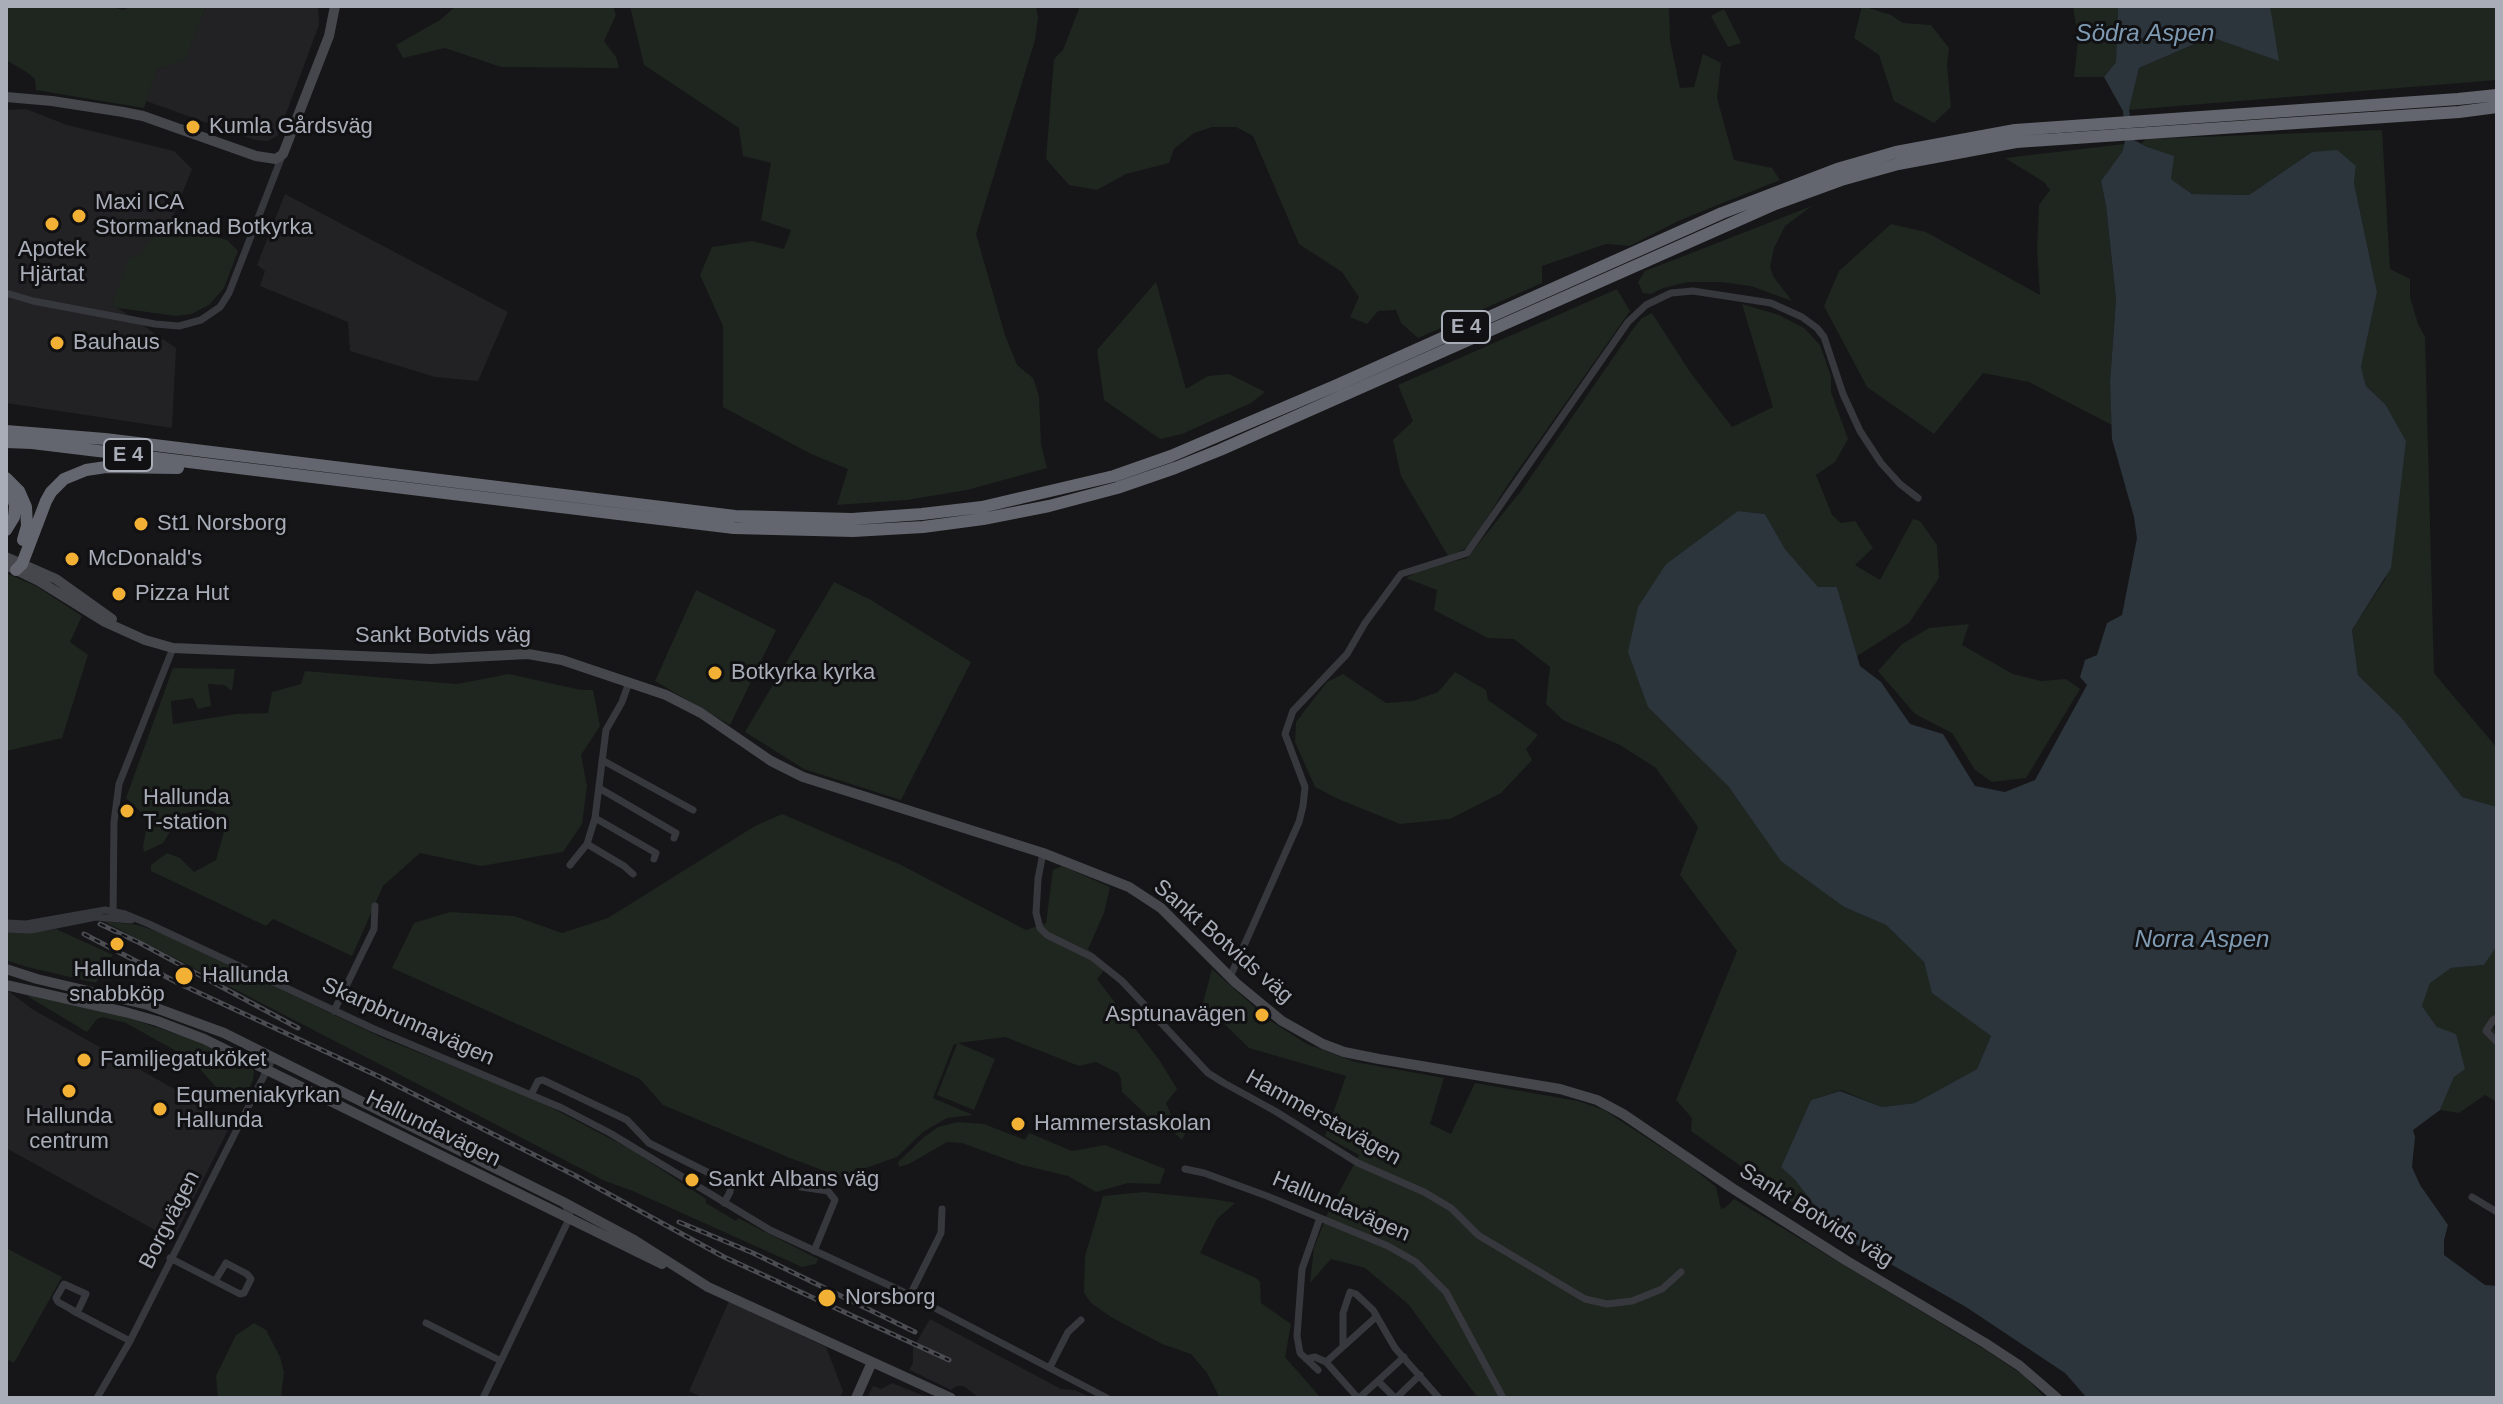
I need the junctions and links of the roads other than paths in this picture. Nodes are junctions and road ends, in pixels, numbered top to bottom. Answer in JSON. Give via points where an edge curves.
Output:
{"nodes":[{"id":1,"x":335,"y":6,"type":"edge"},
{"id":2,"x":2497,"y":95,"type":"edge"},
{"id":3,"x":6,"y":97,"type":"edge"},
{"id":4,"x":2497,"y":107,"type":"edge"},
{"id":5,"x":283,"y":154,"type":"junction"},
{"id":6,"x":6,"y":293,"type":"edge"},
{"id":7,"x":6,"y":423,"type":"edge"},
{"id":8,"x":6,"y":431,"type":"edge"},
{"id":9,"x":105,"y":439,"type":"junction"},
{"id":10,"x":6,"y":442,"type":"edge"},
{"id":11,"x":250,"y":464,"type":"junction"},
{"id":12,"x":6,"y":480,"type":"edge"},
{"id":13,"x":1918,"y":498,"type":"dead end"},
{"id":14,"x":6,"y":530,"type":"edge"},
{"id":15,"x":13,"y":563,"type":"edge"},
{"id":16,"x":173,"y":648,"type":"junction"},
{"id":17,"x":629,"y":682,"type":"junction"},
{"id":18,"x":602,"y":760,"type":"junction"},
{"id":19,"x":599,"y":788,"type":"junction"},
{"id":20,"x":693,"y":810,"type":"dead end"},
{"id":21,"x":595,"y":818,"type":"junction"},
{"id":22,"x":674,"y":838,"type":"dead end"},
{"id":23,"x":587,"y":844,"type":"junction"},
{"id":24,"x":1043,"y":853,"type":"junction"},
{"id":25,"x":654,"y":859,"type":"dead end"},
{"id":26,"x":570,"y":865,"type":"dead end"},
{"id":27,"x":633,"y":874,"type":"dead end"},
{"id":28,"x":375,"y":906,"type":"dead end"},
{"id":29,"x":114,"y":914,"type":"junction"},
{"id":30,"x":6,"y":923,"type":"edge"},
{"id":31,"x":6,"y":929,"type":"edge"},
{"id":32,"x":6,"y":969,"type":"edge"},
{"id":33,"x":6,"y":976,"type":"edge"},
{"id":34,"x":1230,"y":977,"type":"junction"},
{"id":35,"x":37,"y":979,"type":"junction"},
{"id":36,"x":6,"y":985,"type":"edge"},
{"id":37,"x":334,"y":1011,"type":"junction"},
{"id":38,"x":2497,"y":1018,"type":"edge"},
{"id":39,"x":2497,"y":1042,"type":"edge"},
{"id":40,"x":273,"y":1058,"type":"junction"},
{"id":41,"x":267,"y":1070,"type":"junction"},
{"id":42,"x":531,"y":1095,"type":"junction"},
{"id":43,"x":1185,"y":1169,"type":"dead end"},
{"id":44,"x":801,"y":1187,"type":"dead end"},
{"id":45,"x":2472,"y":1197,"type":"dead end"},
{"id":46,"x":563,"y":1202,"type":"junction"},
{"id":47,"x":724,"y":1203,"type":"junction"},
{"id":48,"x":942,"y":1209,"type":"dead end"},
{"id":49,"x":2497,"y":1212,"type":"edge"},
{"id":50,"x":586,"y":1214,"type":"junction"},
{"id":51,"x":1320,"y":1218,"type":"junction"},
{"id":52,"x":569,"y":1219,"type":"junction"},
{"id":53,"x":814,"y":1251,"type":"junction"},
{"id":54,"x":170,"y":1258,"type":"junction"},
{"id":55,"x":1681,"y":1272,"type":"dead end"},
{"id":56,"x":215,"y":1281,"type":"junction"},
{"id":57,"x":700,"y":1281,"type":"junction"},
{"id":58,"x":910,"y":1295,"type":"junction"},
{"id":59,"x":77,"y":1313,"type":"junction"},
{"id":60,"x":1376,"y":1317,"type":"junction"},
{"id":61,"x":1081,"y":1320,"type":"dead end"},
{"id":62,"x":426,"y":1323,"type":"dead end"},
{"id":63,"x":130,"y":1341,"type":"junction"},
{"id":64,"x":1343,"y":1344,"type":"junction"},
{"id":65,"x":1404,"y":1357,"type":"junction"},
{"id":66,"x":1306,"y":1359,"type":"junction"},
{"id":67,"x":501,"y":1361,"type":"junction"},
{"id":68,"x":872,"y":1362,"type":"junction"},
{"id":69,"x":1326,"y":1362,"type":"junction"},
{"id":70,"x":1050,"y":1367,"type":"junction"},
{"id":71,"x":1318,"y":1370,"type":"dead end"},
{"id":72,"x":1420,"y":1375,"type":"junction"},
{"id":73,"x":1378,"y":1381,"type":"junction"},
{"id":74,"x":97,"y":1398,"type":"edge"},
{"id":75,"x":483,"y":1398,"type":"edge"},
{"id":76,"x":856,"y":1398,"type":"edge"},
{"id":77,"x":951,"y":1398,"type":"edge"},
{"id":78,"x":1107,"y":1398,"type":"edge"},
{"id":79,"x":1358,"y":1398,"type":"edge"},
{"id":80,"x":1396,"y":1398,"type":"edge"},
{"id":81,"x":1439,"y":1398,"type":"edge"},
{"id":82,"x":1503,"y":1398,"type":"edge"},
{"id":83,"x":2057,"y":1398,"type":"edge"}],
"edges":[{"from":1,"to":5,"type":"main road","via":[[329,36]]},
{"from":2,"to":11,"type":"highway","number":"E 4","via":[[2015,130],[1896,152],[1722,213],[1171,456],[982,507],[852,519],[735,516]]},
{"from":3,"to":5,"type":"main road","via":[[143,116],[256,156],[276,159]]},
{"from":4,"to":11,"type":"highway","number":"E 4","via":[[2016,142],[1898,164],[1763,209],[1190,462],[1117,488],[983,519],[853,531],[734,528]]},
{"from":5,"to":6,"type":"street","via":[[229,293],[201,320],[179,326],[155,324]]},
{"from":7,"to":9,"type":"highway"},
{"from":8,"to":9,"type":"highway","number":"E 4"},
{"from":9,"to":11,"type":"highway","number":"E 4"},
{"from":10,"to":11,"type":"highway","number":"E 4"},
{"from":11,"to":15,"type":"highway","via":[[106,467],[71,476],[51,492]]},
{"from":12,"to":14,"type":"highway","via":[[15,506]]},
{"from":12,"to":15,"type":"highway","via":[[19,491],[28,517]]},
{"from":13,"to":34,"type":"street","via":[[1881,463],[1860,431],[1824,337],[1802,317],[1771,303],[1702,291],[1671,293],[1646,305],[1628,322],[1467,553],[1401,574],[1347,654],[1293,711],[1285,734],[1305,787],[1303,806]]},
{"from":15,"to":16,"type":"main road","name":"Sankt Botvids väg","via":[[105,622]]},
{"from":16,"to":17,"type":"main road","name":"Sankt Botvids väg","via":[[431,659],[528,654]]},
{"from":16,"to":29,"type":"street","via":[[119,784]]},
{"from":17,"to":18,"type":"street","via":[[606,730]]},
{"from":17,"to":24,"type":"main road","name":"Sankt Botvids väg","via":[[686,705],[803,777]]},
{"from":18,"to":19,"type":"street"},
{"from":18,"to":20,"type":"street"},
{"from":19,"to":21,"type":"street"},
{"from":19,"to":22,"type":"street","via":[[676,833]]},
{"from":21,"to":23,"type":"street"},
{"from":21,"to":25,"type":"street","via":[[656,853]]},
{"from":23,"to":26,"type":"street"},
{"from":23,"to":27,"type":"street"},
{"from":24,"to":34,"type":"main road","name":"Sankt Botvids väg","via":[[1148,899]]},
{"from":24,"to":55,"type":"street","name":"Hammerstavägen","via":[[1036,913],[1040,928],[1122,981],[1208,1073],[1358,1163],[1451,1208],[1478,1235],[1585,1299],[1607,1304],[1632,1301],[1662,1289]]},
{"from":28,"to":37,"type":"street","via":[[374,929]]},
{"from":29,"to":30,"type":"street","name":"Skarpbrunnavägen","via":[[95,911]]},
{"from":29,"to":31,"type":"street","name":"Skarpbrunnavägen","via":[[31,930]]},
{"from":29,"to":37,"type":"street","name":"Skarpbrunnavägen","via":[[141,921]]},
{"from":32,"to":35,"type":"main road","name":"Hallundavägen"},
{"from":33,"to":35,"type":"main road","name":"Hallundavägen"},
{"from":34,"to":83,"type":"main road","name":"Sankt Botvids väg","via":[[1290,1027],[1344,1052],[1560,1089],[1610,1107],[2020,1366]]},
{"from":35,"to":40,"type":"main road","name":"Hallundavägen","via":[[173,1013]]},
{"from":36,"to":41,"type":"main road","name":"Hallundavägen","via":[[157,1021]]},
{"from":37,"to":42,"type":"street","name":"Skarpbrunnavägen"},
{"from":38,"to":39,"type":"street","via":[[2486,1031]]},
{"from":40,"to":41,"type":"street","name":"Borgvägen"},
{"from":40,"to":46,"type":"main road","name":"Hallundavägen"},
{"from":41,"to":52,"type":"main road","name":"Hallundavägen"},
{"from":41,"to":54,"type":"street","name":"Borgvägen"},
{"from":42,"to":47,"type":"street","name":"Skarpbrunnavägen","via":[[610,1133]]},
{"from":42,"to":47,"type":"street","via":[[543,1080],[627,1120],[649,1143],[731,1184]]},
{"from":43,"to":51,"type":"street","name":"Hallundavägen"},
{"from":44,"to":53,"type":"street","via":[[828,1191],[835,1200]]},
{"from":45,"to":49,"type":"street"},
{"from":46,"to":50,"type":"main road","name":"Hallundavägen"},
{"from":46,"to":52,"type":"street"},
{"from":47,"to":53,"type":"street","name":"Skarpbrunnavägen"},
{"from":48,"to":58,"type":"street","via":[[941,1233]]},
{"from":50,"to":52,"type":"street"},
{"from":50,"to":57,"type":"main road","name":"Hallundavägen"},
{"from":51,"to":66,"type":"street","via":[[1302,1269],[1297,1336]]},
{"from":51,"to":82,"type":"street","name":"Hallundavägen","via":[[1388,1246],[1437,1281]]},
{"from":52,"to":57,"type":"main road","name":"Hallundavägen"},
{"from":52,"to":67,"type":"street"},
{"from":53,"to":58,"type":"street","name":"Skarpbrunnavägen"},
{"from":54,"to":56,"type":"street"},
{"from":54,"to":63,"type":"street","name":"Borgvägen"},
{"from":56,"to":56,"type":"street","via":[[226,1263],[251,1279],[240,1294]]},
{"from":57,"to":68,"type":"main road","name":"Hallundavägen"},
{"from":58,"to":70,"type":"street","name":"Skarpbrunnavägen"},
{"from":59,"to":59,"type":"street","via":[[86,1294],[64,1284],[56,1301]]},
{"from":59,"to":63,"type":"street"},
{"from":60,"to":64,"type":"street"},
{"from":60,"to":64,"type":"street","via":[[1350,1292],[1343,1313]]},
{"from":60,"to":65,"type":"street"},
{"from":61,"to":70,"type":"street","via":[[1068,1332]]},
{"from":62,"to":67,"type":"street"},
{"from":63,"to":74,"type":"street","name":"Borgvägen"},
{"from":64,"to":69,"type":"street"},
{"from":65,"to":72,"type":"street"},
{"from":65,"to":73,"type":"street"},
{"from":66,"to":69,"type":"street"},
{"from":66,"to":71,"type":"street"},
{"from":67,"to":75,"type":"street"},
{"from":68,"to":76,"type":"main road"},
{"from":68,"to":77,"type":"main road","name":"Hallundavägen"},
{"from":69,"to":79,"type":"street"},
{"from":70,"to":78,"type":"street","name":"Skarpbrunnavägen"},
{"from":72,"to":80,"type":"street"},
{"from":72,"to":81,"type":"street"},
{"from":73,"to":79,"type":"street"},
{"from":73,"to":80,"type":"street"}]}
